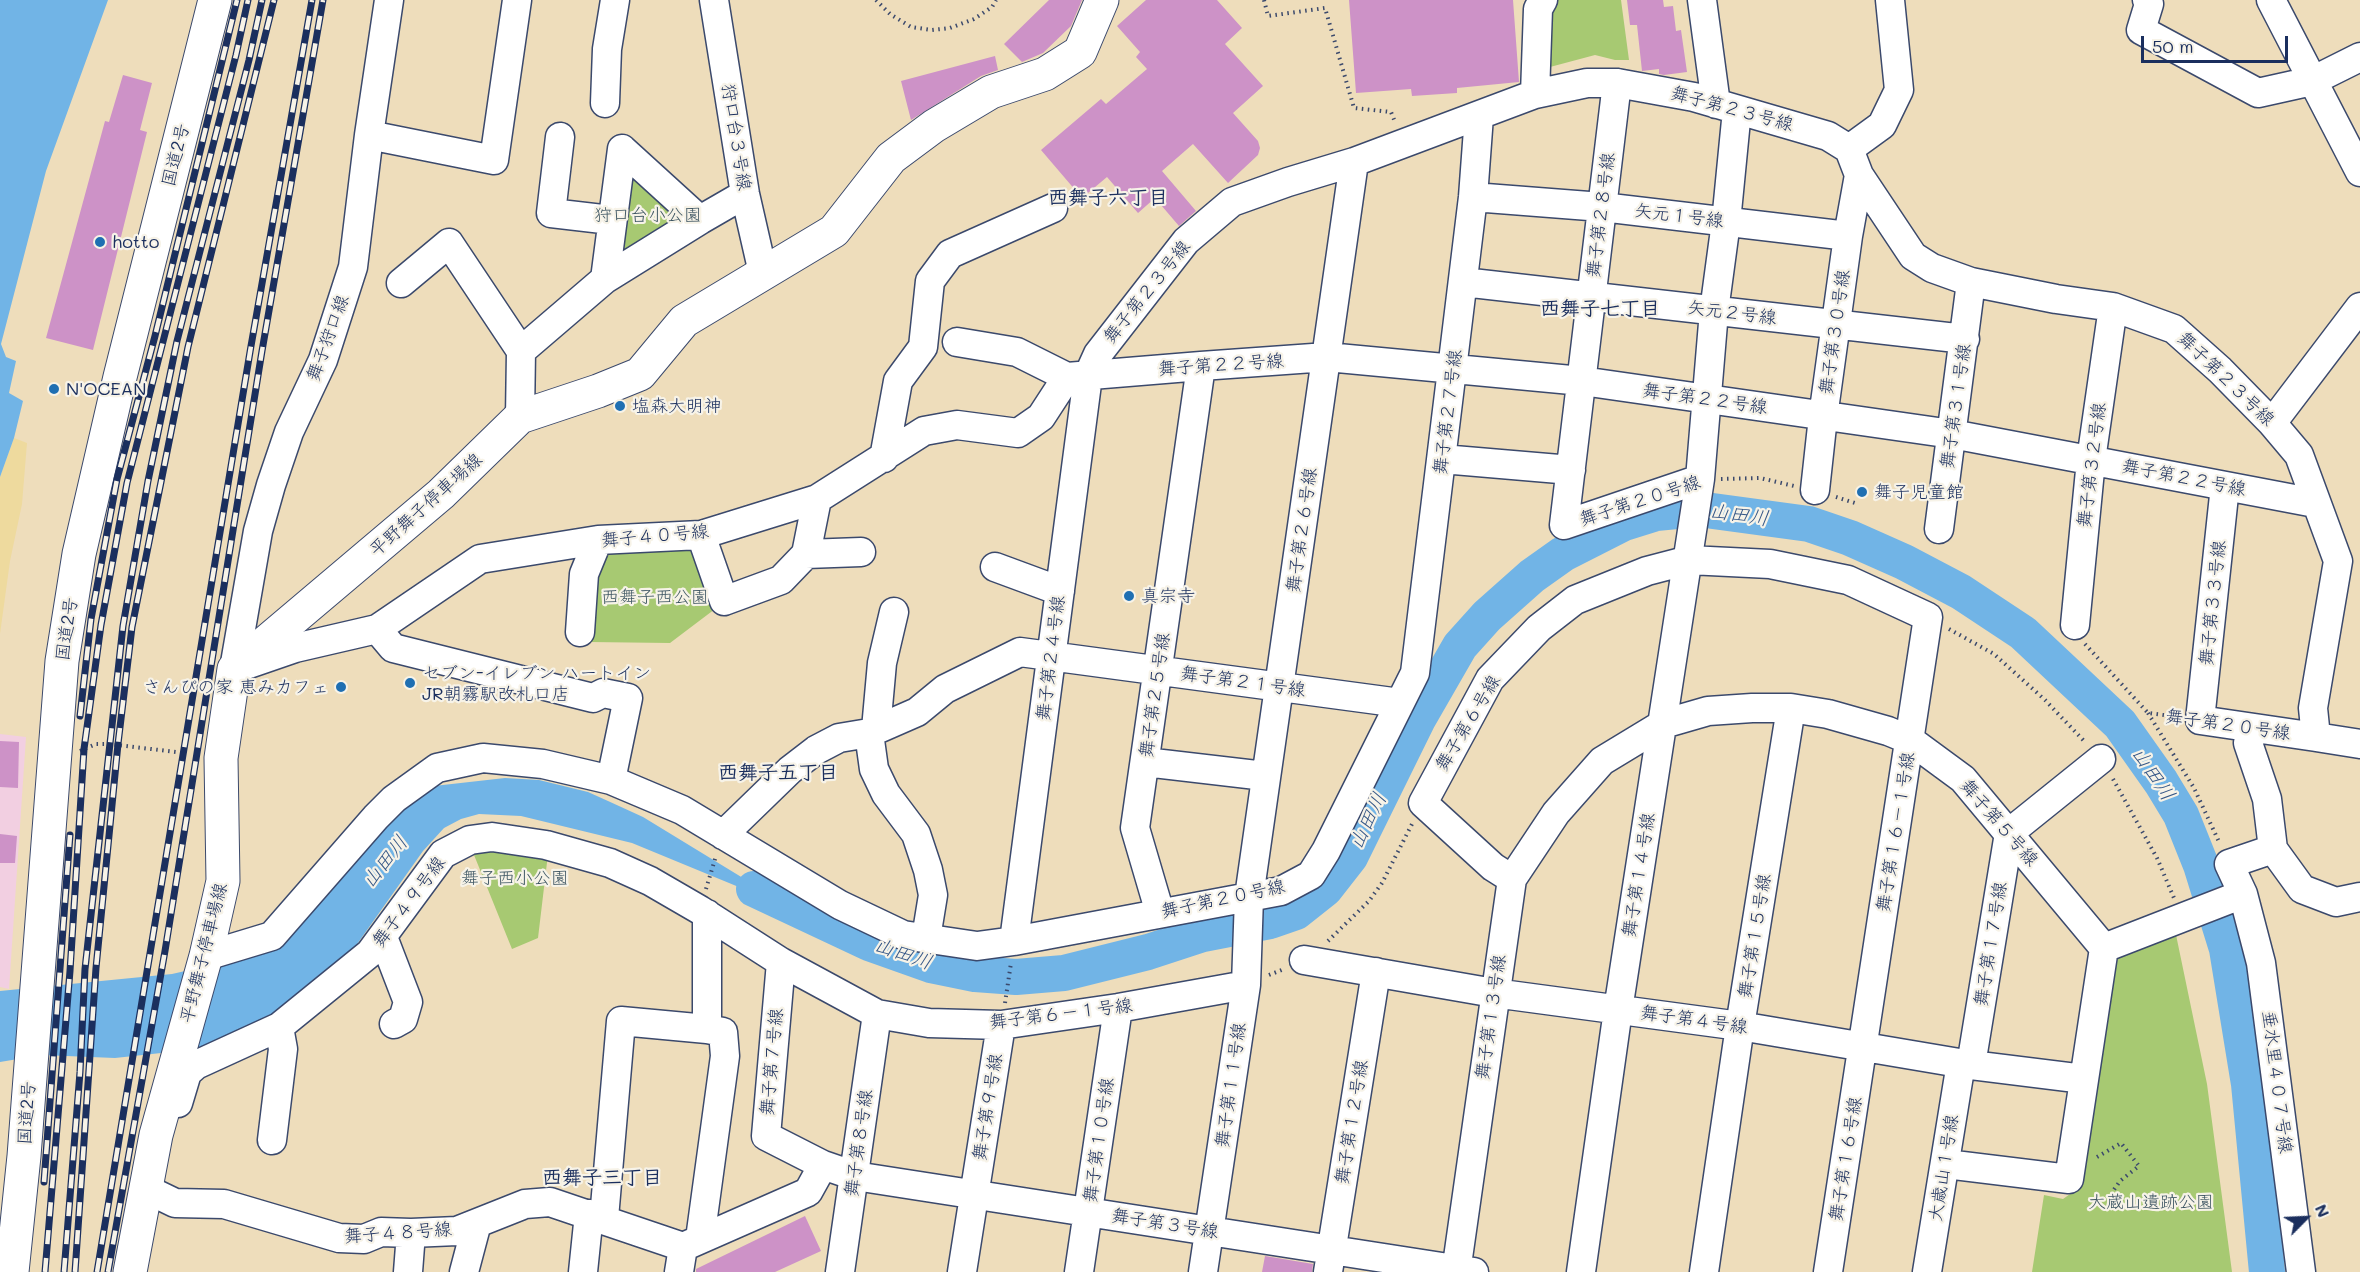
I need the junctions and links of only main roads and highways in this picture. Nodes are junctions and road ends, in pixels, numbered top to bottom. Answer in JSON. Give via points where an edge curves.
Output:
{"nodes":[{"id":1,"x":215,"y":0,"type":"edge"},
{"id":2,"x":1102,"y":0,"type":"edge"},
{"id":3,"x":12,"y":1272,"type":"edge"},
{"id":4,"x":130,"y":1272,"type":"edge"}],
"edges":[{"from":1,"to":3,"type":"main road","name":"国道2号","via":[[78,554],[62,661]]},
{"from":2,"to":4,"type":"main road","name":"平野舞子停車場線","via":[[1080,52],[1045,74],[991,92],[934,126],[891,158],[834,231],[684,321],[640,374],[520,417],[441,494],[234,669],[221,758],[223,881],[156,1135]]}]}
